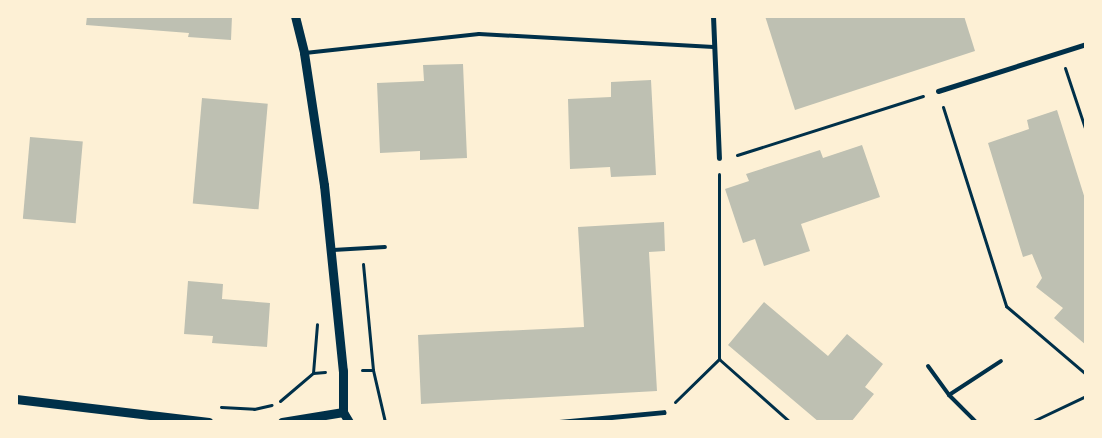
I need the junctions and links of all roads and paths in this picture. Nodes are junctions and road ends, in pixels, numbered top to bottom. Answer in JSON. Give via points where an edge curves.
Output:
{"nodes":[{"id":1,"x":295,"y":16,"type":"edge"},
{"id":2,"x":713,"y":16,"type":"edge"},
{"id":3,"x":1086,"y":44,"type":"edge"},
{"id":4,"x":714,"y":47,"type":"junction"},
{"id":5,"x":304,"y":53,"type":"junction"},
{"id":6,"x":1061,"y":53,"type":"junction"},
{"id":7,"x":938,"y":91,"type":"junction"},
{"id":8,"x":1086,"y":131,"type":"edge"},
{"id":9,"x":719,"y":158,"type":"junction"},
{"id":10,"x":361,"y":247,"type":"junction"},
{"id":11,"x":385,"y":247,"type":"dead end"},
{"id":12,"x":332,"y":250,"type":"junction"},
{"id":13,"x":718,"y":359,"type":"junction"},
{"id":14,"x":1001,"y":362,"type":"dead end"},
{"id":15,"x":928,"y":366,"type":"dead end"},
{"id":16,"x":1086,"y":374,"type":"edge"},
{"id":17,"x":949,"y":395,"type":"junction"},
{"id":18,"x":1086,"y":396,"type":"edge"},
{"id":19,"x":16,"y":399,"type":"edge"},
{"id":20,"x":343,"y":412,"type":"junction"},
{"id":21,"x":664,"y":412,"type":"joint"},
{"id":22,"x":209,"y":422,"type":"edge"},
{"id":23,"x":282,"y":422,"type":"edge"},
{"id":24,"x":349,"y":422,"type":"edge"},
{"id":25,"x":385,"y":422,"type":"edge"},
{"id":26,"x":559,"y":422,"type":"edge"},
{"id":27,"x":790,"y":422,"type":"edge"},
{"id":28,"x":976,"y":422,"type":"edge"},
{"id":29,"x":1031,"y":422,"type":"edge"}],
"edges":[{"from":1,"to":5,"type":"street"},
{"from":2,"to":4,"type":"street"},
{"from":3,"to":6,"type":"street"},
{"from":4,"to":5,"type":"lane","via":[[479,34]]},
{"from":4,"to":9,"type":"street"},
{"from":5,"to":12,"type":"street"},
{"from":6,"to":7,"type":"street"},
{"from":6,"to":8,"type":"path"},
{"from":7,"to":9,"type":"path","via":[[736,156]]},
{"from":7,"to":16,"type":"path","via":[[1006,306]]},
{"from":9,"to":13,"type":"path"},
{"from":10,"to":11,"type":"lane"},
{"from":10,"to":12,"type":"lane"},
{"from":10,"to":25,"type":"path","via":[[374,370]]},
{"from":12,"to":20,"type":"street"},
{"from":13,"to":21,"type":"path"},
{"from":13,"to":27,"type":"path"},
{"from":14,"to":17,"type":"lane"},
{"from":15,"to":17,"type":"lane"},
{"from":17,"to":28,"type":"lane"},
{"from":18,"to":29,"type":"path"},
{"from":19,"to":22,"type":"street"},
{"from":20,"to":23,"type":"street"},
{"from":20,"to":24,"type":"street"},
{"from":21,"to":26,"type":"street"}]}
